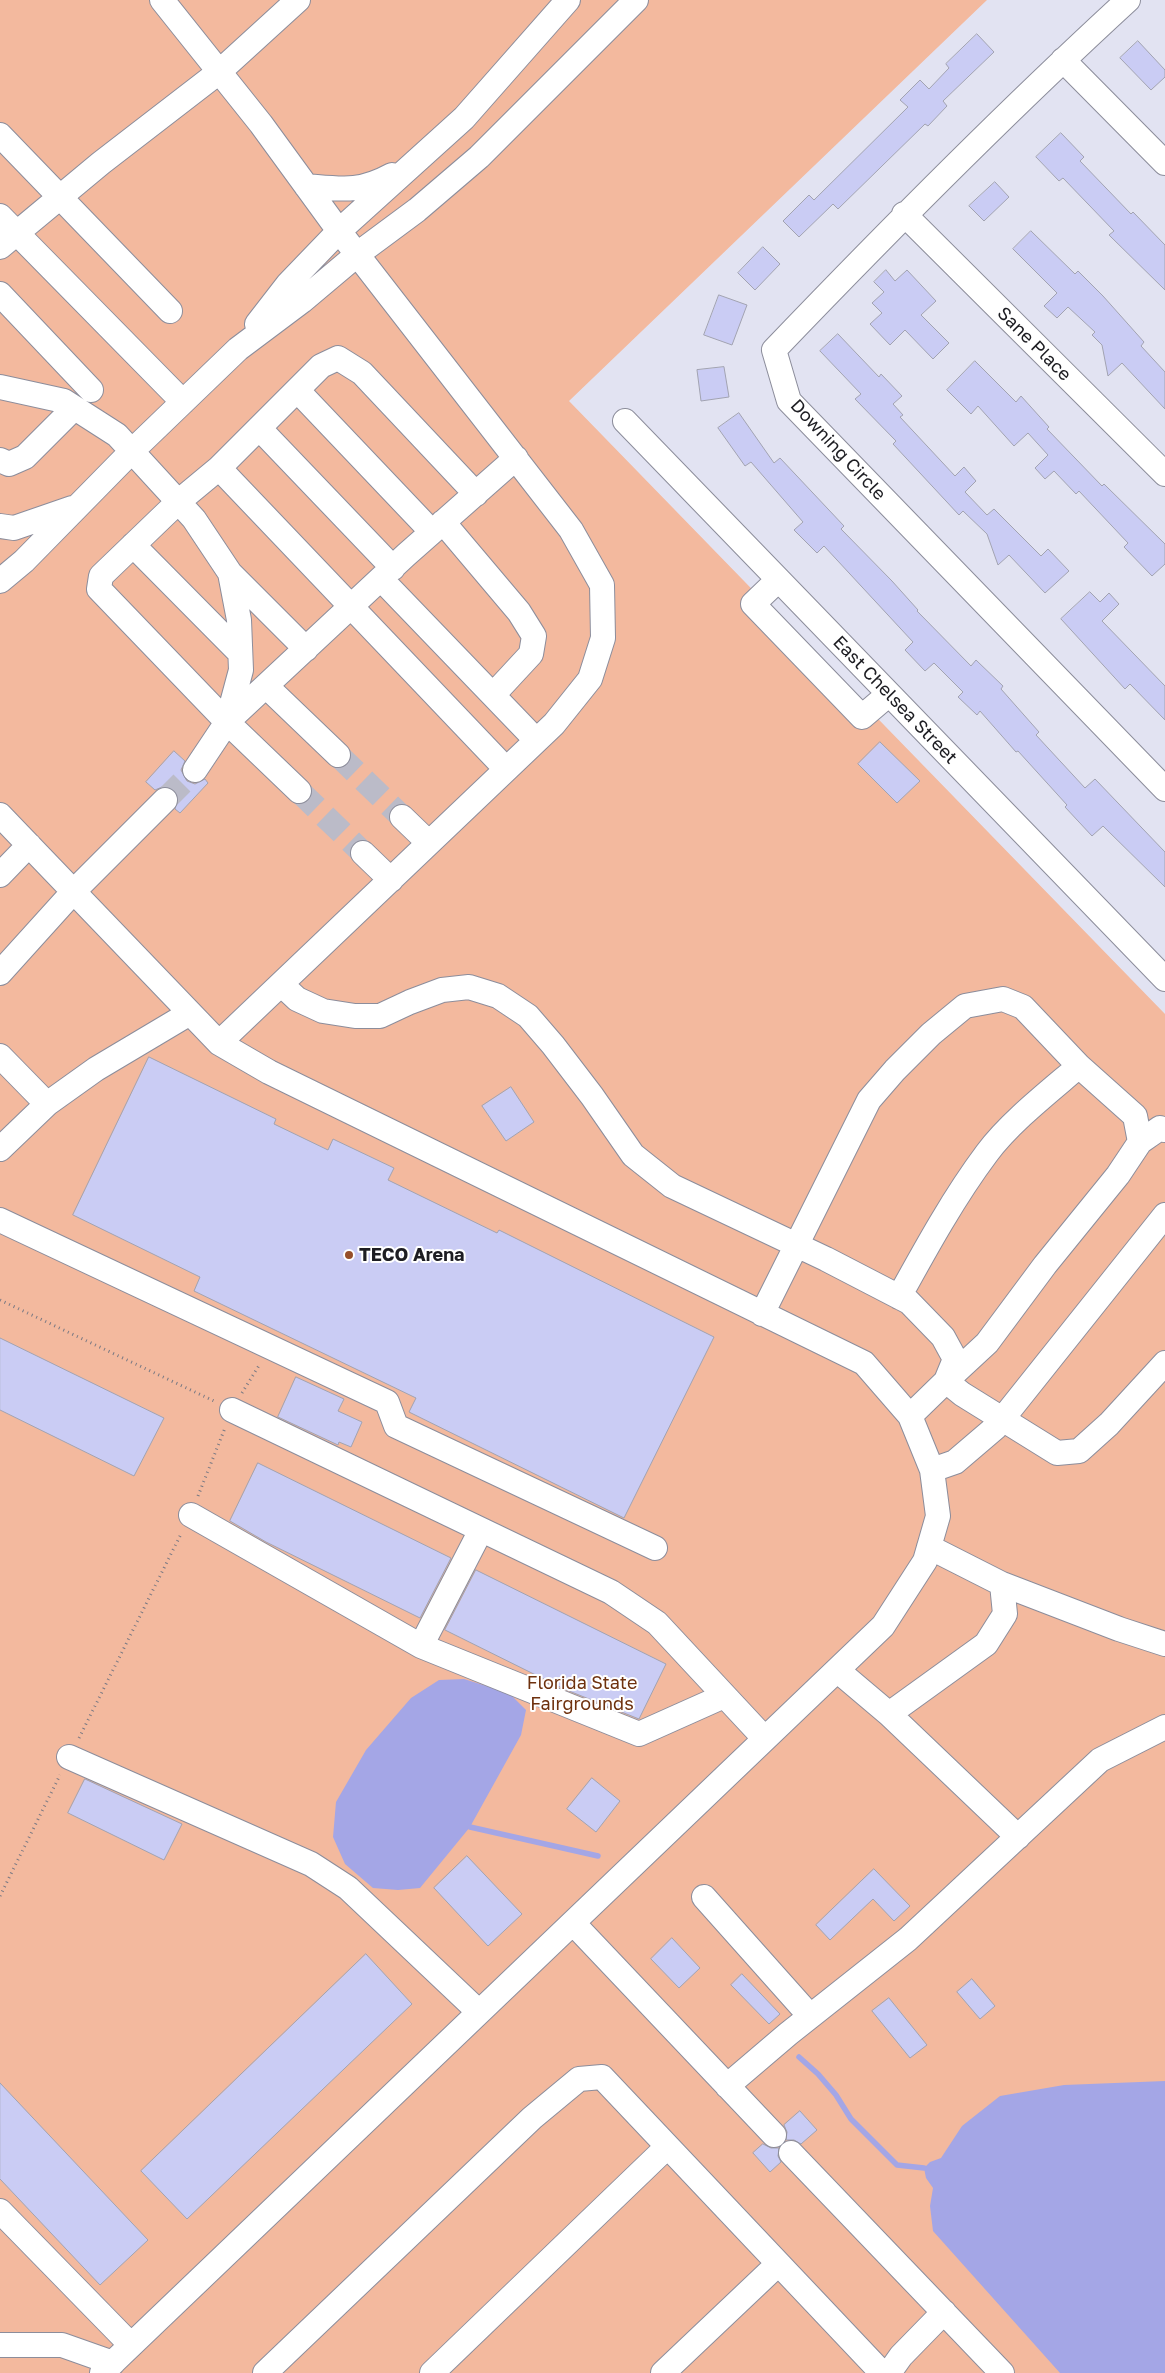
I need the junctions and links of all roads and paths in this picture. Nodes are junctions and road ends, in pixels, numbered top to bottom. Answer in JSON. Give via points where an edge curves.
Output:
{"nodes":[{"id":1,"x":568,"y":0,"type":"edge"},
{"id":2,"x":636,"y":0,"type":"edge"},
{"id":3,"x":1128,"y":0,"type":"edge"},
{"id":4,"x":165,"y":1,"type":"edge"},
{"id":5,"x":290,"y":3,"type":"edge"},
{"id":6,"x":1063,"y":60,"type":"junction"},
{"id":7,"x":219,"y":72,"type":"junction"},
{"id":8,"x":0,"y":135,"type":"edge"},
{"id":9,"x":415,"y":162,"type":"junction"},
{"id":10,"x":1165,"y":163,"type":"edge"},
{"id":11,"x":306,"y":186,"type":"junction"},
{"id":12,"x":61,"y":198,"type":"junction"},
{"id":13,"x":904,"y":214,"type":"junction"},
{"id":14,"x":0,"y":216,"type":"edge"},
{"id":15,"x":339,"y":231,"type":"junction"},
{"id":16,"x":8,"y":240,"type":"edge"},
{"id":17,"x":359,"y":253,"type":"junction"},
{"id":18,"x":0,"y":294,"type":"edge"},
{"id":19,"x":170,"y":311,"type":"dead end"},
{"id":20,"x":238,"y":349,"type":"junction"},
{"id":21,"x":1,"y":387,"type":"edge"},
{"id":22,"x":91,"y":390,"type":"dead end"},
{"id":23,"x":297,"y":390,"type":"junction"},
{"id":24,"x":184,"y":402,"type":"junction"},
{"id":25,"x":74,"y":408,"type":"junction"},
{"id":26,"x":625,"y":421,"type":"dead end"},
{"id":27,"x":259,"y":428,"type":"junction"},
{"id":28,"x":132,"y":451,"type":"junction"},
{"id":29,"x":516,"y":458,"type":"junction"},
{"id":30,"x":0,"y":460,"type":"edge"},
{"id":31,"x":219,"y":468,"type":"junction"},
{"id":32,"x":1165,"y":474,"type":"edge"},
{"id":33,"x":476,"y":494,"type":"junction"},
{"id":34,"x":178,"y":502,"type":"junction"},
{"id":35,"x":78,"y":506,"type":"junction"},
{"id":36,"x":0,"y":526,"type":"edge"},
{"id":37,"x":438,"y":527,"type":"junction"},
{"id":38,"x":133,"y":545,"type":"junction"},
{"id":39,"x":3,"y":573,"type":"edge"},
{"id":40,"x":230,"y":573,"type":"junction"},
{"id":41,"x":387,"y":573,"type":"junction"},
{"id":42,"x":778,"y":580,"type":"junction"},
{"id":43,"x":351,"y":606,"type":"junction"},
{"id":44,"x":306,"y":649,"type":"junction"},
{"id":45,"x":240,"y":654,"type":"junction"},
{"id":46,"x":266,"y":686,"type":"junction"},
{"id":47,"x":889,"y":694,"type":"junction"},
{"id":48,"x":493,"y":695,"type":"junction"},
{"id":49,"x":227,"y":722,"type":"junction"},
{"id":50,"x":536,"y":740,"type":"junction"},
{"id":51,"x":338,"y":755,"type":"tunnel mouth"},
{"id":52,"x":506,"y":769,"type":"junction"},
{"id":53,"x":194,"y":770,"type":"tunnel mouth"},
{"id":54,"x":1165,"y":789,"type":"edge"},
{"id":55,"x":299,"y":791,"type":"tunnel mouth"},
{"id":56,"x":165,"y":800,"type":"tunnel mouth"},
{"id":57,"x":0,"y":815,"type":"edge"},
{"id":58,"x":402,"y":816,"type":"tunnel mouth"},
{"id":59,"x":429,"y":842,"type":"junction"},
{"id":60,"x":29,"y":845,"type":"junction"},
{"id":61,"x":363,"y":854,"type":"tunnel mouth"},
{"id":62,"x":0,"y":875,"type":"edge"},
{"id":63,"x":391,"y":880,"type":"junction"},
{"id":64,"x":74,"y":891,"type":"junction"},
{"id":65,"x":0,"y":973,"type":"edge"},
{"id":66,"x":1165,"y":980,"type":"edge"},
{"id":67,"x":281,"y":984,"type":"junction"},
{"id":68,"x":190,"y":1013,"type":"junction"},
{"id":69,"x":218,"y":1044,"type":"junction"},
{"id":70,"x":0,"y":1056,"type":"edge"},
{"id":71,"x":1079,"y":1066,"type":"junction"},
{"id":72,"x":47,"y":1104,"type":"junction"},
{"id":73,"x":1165,"y":1130,"type":"edge"},
{"id":74,"x":1140,"y":1142,"type":"junction"},
{"id":75,"x":0,"y":1149,"type":"edge"},
{"id":76,"x":1165,"y":1215,"type":"edge"},
{"id":77,"x":0,"y":1220,"type":"edge"},
{"id":78,"x":796,"y":1244,"type":"junction"},
{"id":79,"x":899,"y":1297,"type":"junction"},
{"id":80,"x":0,"y":1300,"type":"edge"},
{"id":81,"x":762,"y":1314,"type":"junction"},
{"id":82,"x":270,"y":1346,"type":"junction"},
{"id":83,"x":1165,"y":1363,"type":"edge"},
{"id":84,"x":946,"y":1381,"type":"junction"},
{"id":85,"x":232,"y":1410,"type":"junction"},
{"id":86,"x":910,"y":1416,"type":"junction"},
{"id":87,"x":1002,"y":1419,"type":"junction"},
{"id":88,"x":932,"y":1470,"type":"junction"},
{"id":89,"x":191,"y":1515,"type":"junction"},
{"id":90,"x":482,"y":1530,"type":"junction"},
{"id":91,"x":929,"y":1547,"type":"junction"},
{"id":92,"x":655,"y":1548,"type":"dead end"},
{"id":93,"x":1002,"y":1584,"type":"junction"},
{"id":94,"x":1165,"y":1644,"type":"edge"},
{"id":95,"x":421,"y":1646,"type":"junction"},
{"id":96,"x":837,"y":1670,"type":"junction"},
{"id":97,"x":724,"y":1696,"type":"junction"},
{"id":98,"x":889,"y":1714,"type":"junction"},
{"id":99,"x":1165,"y":1727,"type":"edge"},
{"id":100,"x":765,"y":1739,"type":"junction"},
{"id":101,"x":69,"y":1758,"type":"junction"},
{"id":102,"x":1018,"y":1837,"type":"junction"},
{"id":103,"x":0,"y":1896,"type":"edge"},
{"id":104,"x":704,"y":1896,"type":"dead end"},
{"id":105,"x":572,"y":1923,"type":"junction"},
{"id":106,"x":479,"y":2012,"type":"junction"},
{"id":107,"x":810,"y":2016,"type":"junction"},
{"id":108,"x":727,"y":2086,"type":"junction"},
{"id":109,"x":774,"y":2135,"type":"dead end"},
{"id":110,"x":667,"y":2147,"type":"junction"},
{"id":111,"x":791,"y":2153,"type":"dead end"},
{"id":112,"x":0,"y":2211,"type":"edge"},
{"id":113,"x":778,"y":2264,"type":"junction"},
{"id":114,"x":944,"y":2312,"type":"junction"},
{"id":115,"x":0,"y":2345,"type":"edge"},
{"id":116,"x":132,"y":2345,"type":"junction"},
{"id":117,"x":107,"y":2368,"type":"edge"},
{"id":118,"x":266,"y":2373,"type":"edge"},
{"id":119,"x":432,"y":2373,"type":"edge"},
{"id":120,"x":663,"y":2373,"type":"edge"},
{"id":121,"x":882,"y":2373,"type":"edge"},
{"id":122,"x":889,"y":2373,"type":"edge"},
{"id":123,"x":1002,"y":2373,"type":"edge"}],
"edges":[{"from":1,"to":9,"type":"street","via":[[464,118]]},
{"from":2,"to":17,"type":"street","via":[[479,157],[417,210]]},
{"from":3,"to":6,"type":"street","name":"Downing Circle"},
{"from":4,"to":7,"type":"street"},
{"from":5,"to":7,"type":"street"},
{"from":6,"to":10,"type":"street"},
{"from":6,"to":13,"type":"street","name":"Downing Circle"},
{"from":7,"to":11,"type":"street"},
{"from":7,"to":12,"type":"street"},
{"from":8,"to":12,"type":"street"},
{"from":9,"to":11,"type":"street","via":[[374,185],[348,190]]},
{"from":9,"to":15,"type":"street"},
{"from":11,"to":15,"type":"street"},
{"from":12,"to":16,"type":"street"},
{"from":12,"to":19,"type":"street"},
{"from":13,"to":32,"type":"street","name":"Sane Place"},
{"from":13,"to":54,"type":"street","name":"Downing Circle","via":[[774,350],[789,401]]},
{"from":14,"to":16,"type":"street"},
{"from":15,"to":17,"type":"street"},
{"from":15,"to":20,"type":"street","via":[[288,284]]},
{"from":16,"to":24,"type":"street"},
{"from":17,"to":20,"type":"street"},
{"from":17,"to":29,"type":"street"},
{"from":18,"to":22,"type":"street"},
{"from":20,"to":24,"type":"street"},
{"from":21,"to":25,"type":"street","via":[[64,401]]},
{"from":23,"to":27,"type":"street"},
{"from":23,"to":33,"type":"street","via":[[321,366],[338,358],[362,373]]},
{"from":23,"to":37,"type":"street"},
{"from":24,"to":28,"type":"street"},
{"from":25,"to":28,"type":"street","via":[[117,435]]},
{"from":25,"to":30,"type":"street","via":[[25,457],[9,464]]},
{"from":26,"to":42,"type":"street","name":"East Chelsea Street"},
{"from":27,"to":31,"type":"street"},
{"from":27,"to":41,"type":"street"},
{"from":28,"to":34,"type":"street"},
{"from":28,"to":35,"type":"street"},
{"from":29,"to":33,"type":"street"},
{"from":29,"to":50,"type":"street","via":[[571,530],[602,585],[603,638],[590,679],[554,724]]},
{"from":31,"to":34,"type":"street"},
{"from":31,"to":43,"type":"street"},
{"from":33,"to":37,"type":"street"},
{"from":34,"to":38,"type":"street"},
{"from":34,"to":40,"type":"street","via":[[194,519]]},
{"from":35,"to":36,"type":"street","via":[[14,528]]},
{"from":35,"to":39,"type":"street"},
{"from":37,"to":41,"type":"street"},
{"from":37,"to":48,"type":"street","via":[[520,612],[534,636],[531,654]]},
{"from":38,"to":45,"type":"street"},
{"from":38,"to":49,"type":"street","via":[[102,576],[99,590]]},
{"from":40,"to":44,"type":"street"},
{"from":40,"to":45,"type":"street","via":[[239,620]]},
{"from":41,"to":43,"type":"street"},
{"from":41,"to":48,"type":"street"},
{"from":42,"to":47,"type":"street","name":"East Chelsea Street"},
{"from":42,"to":47,"type":"street","via":[[753,604],[862,717]]},
{"from":43,"to":44,"type":"street"},
{"from":43,"to":52,"type":"street"},
{"from":44,"to":46,"type":"street"},
{"from":45,"to":49,"type":"street","via":[[241,670]]},
{"from":46,"to":49,"type":"street"},
{"from":46,"to":51,"type":"street"},
{"from":47,"to":66,"type":"street","name":"East Chelsea Street"},
{"from":48,"to":50,"type":"street"},
{"from":49,"to":53,"type":"street"},
{"from":49,"to":55,"type":"street"},
{"from":50,"to":52,"type":"street"},
{"from":52,"to":59,"type":"street"},
{"from":56,"to":64,"type":"street"},
{"from":57,"to":60,"type":"street"},
{"from":58,"to":59,"type":"street"},
{"from":59,"to":63,"type":"street"},
{"from":60,"to":62,"type":"street"},
{"from":60,"to":64,"type":"street"},
{"from":61,"to":63,"type":"street"},
{"from":63,"to":67,"type":"street"},
{"from":64,"to":65,"type":"street"},
{"from":64,"to":68,"type":"street"},
{"from":67,"to":69,"type":"street"},
{"from":67,"to":78,"type":"street","via":[[297,999],[323,1011],[355,1016],[380,1016],[434,993],[460,988],[469,987],[498,996],[528,1016],[547,1038],[633,1155],[672,1186]]},
{"from":68,"to":69,"type":"street"},
{"from":68,"to":72,"type":"street","via":[[96,1069]]},
{"from":69,"to":81,"type":"street"},
{"from":70,"to":72,"type":"street"},
{"from":71,"to":74,"type":"street","via":[[1135,1116]]},
{"from":71,"to":78,"type":"street","via":[[1023,1007],[1004,999],[965,1006],[925,1040],[869,1100]]},
{"from":71,"to":79,"type":"street","via":[[1035,1104],[988,1152],[953,1204]]},
{"from":72,"to":75,"type":"street"},
{"from":73,"to":74,"type":"street","via":[[1160,1128]]},
{"from":74,"to":84,"type":"street","via":[[987,1343]]},
{"from":76,"to":87,"type":"street"},
{"from":77,"to":82,"type":"street"},
{"from":78,"to":79,"type":"street"},
{"from":78,"to":81,"type":"street"},
{"from":79,"to":84,"type":"street","via":[[910,1302],[943,1337],[955,1359]]},
{"from":80,"to":85,"type":"path"},
{"from":81,"to":86,"type":"street","via":[[864,1363]]},
{"from":82,"to":85,"type":"path"},
{"from":82,"to":92,"type":"street","via":[[387,1402],[396,1426]]},
{"from":83,"to":87,"type":"street","via":[[1109,1424],[1079,1451],[1057,1453]]},
{"from":84,"to":86,"type":"street"},
{"from":84,"to":87,"type":"street"},
{"from":85,"to":89,"type":"path"},
{"from":85,"to":90,"type":"street"},
{"from":86,"to":88,"type":"street"},
{"from":87,"to":88,"type":"street","via":[[955,1462]]},
{"from":88,"to":91,"type":"street","via":[[938,1516]]},
{"from":89,"to":95,"type":"street"},
{"from":89,"to":101,"type":"path"},
{"from":90,"to":95,"type":"street"},
{"from":90,"to":97,"type":"street","via":[[611,1592],[657,1623]]},
{"from":91,"to":93,"type":"street"},
{"from":91,"to":96,"type":"street","via":[[925,1561],[883,1626]]},
{"from":93,"to":94,"type":"street"},
{"from":93,"to":98,"type":"street","via":[[1005,1614],[986,1644]]},
{"from":95,"to":97,"type":"street","via":[[639,1734]]},
{"from":96,"to":98,"type":"street"},
{"from":96,"to":100,"type":"street"},
{"from":97,"to":100,"type":"street"},
{"from":98,"to":102,"type":"street"},
{"from":99,"to":102,"type":"street","via":[[1100,1760]]},
{"from":100,"to":105,"type":"street"},
{"from":101,"to":103,"type":"path"},
{"from":101,"to":106,"type":"street","via":[[311,1864],[348,1888]]},
{"from":102,"to":107,"type":"street","via":[[908,1939]]},
{"from":104,"to":107,"type":"street"},
{"from":105,"to":106,"type":"street"},
{"from":105,"to":108,"type":"street"},
{"from":106,"to":116,"type":"street"},
{"from":107,"to":108,"type":"street"},
{"from":108,"to":109,"type":"street"},
{"from":110,"to":113,"type":"street"},
{"from":110,"to":118,"type":"street","via":[[602,2077],[579,2079],[532,2118]]},
{"from":110,"to":119,"type":"street"},
{"from":111,"to":114,"type":"street"},
{"from":112,"to":116,"type":"street"},
{"from":113,"to":120,"type":"street"},
{"from":113,"to":121,"type":"street"},
{"from":114,"to":122,"type":"street"},
{"from":114,"to":123,"type":"street"},
{"from":115,"to":117,"type":"street","via":[[62,2345]]},
{"from":116,"to":117,"type":"street"}]}
